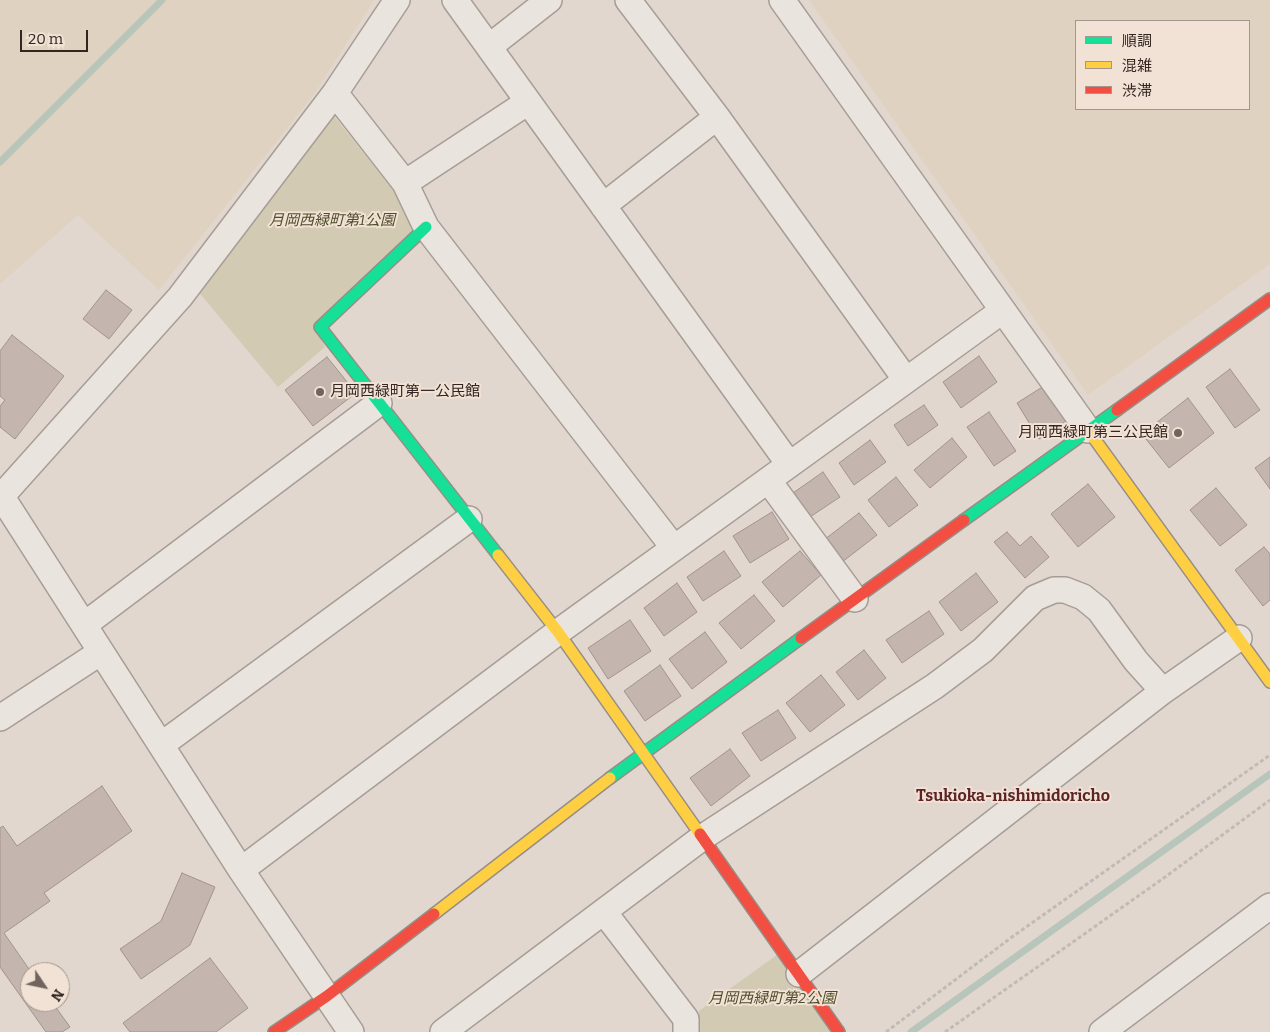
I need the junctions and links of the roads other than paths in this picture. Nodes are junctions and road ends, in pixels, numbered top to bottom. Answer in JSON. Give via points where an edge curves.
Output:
{"nodes":[{"id":1,"x":397,"y":0,"type":"edge"},
{"id":2,"x":455,"y":0,"type":"edge"},
{"id":3,"x":549,"y":0,"type":"edge"},
{"id":4,"x":628,"y":0,"type":"edge"},
{"id":5,"x":782,"y":0,"type":"edge"},
{"id":6,"x":489,"y":47,"type":"junction"},
{"id":7,"x":335,"y":93,"type":"junction"},
{"id":8,"x":528,"y":102,"type":"junction"},
{"id":9,"x":717,"y":117,"type":"junction"},
{"id":10,"x":405,"y":183,"type":"junction"},
{"id":11,"x":603,"y":206,"type":"junction"},
{"id":12,"x":426,"y":227,"type":"junction"},
{"id":13,"x":1270,"y":299,"type":"edge"},
{"id":14,"x":1002,"y":310,"type":"junction"},
{"id":15,"x":906,"y":380,"type":"junction"},
{"id":16,"x":379,"y":403,"type":"junction"},
{"id":17,"x":1088,"y":430,"type":"junction"},
{"id":18,"x":790,"y":464,"type":"junction"},
{"id":19,"x":768,"y":480,"type":"junction"},
{"id":20,"x":0,"y":496,"type":"edge"},
{"id":21,"x":470,"y":519,"type":"junction"},
{"id":22,"x":674,"y":548,"type":"junction"},
{"id":23,"x":855,"y":599,"type":"junction"},
{"id":24,"x":84,"y":625,"type":"junction"},
{"id":25,"x":558,"y":632,"type":"junction"},
{"id":26,"x":1239,"y":638,"type":"junction"},
{"id":27,"x":101,"y":652,"type":"junction"},
{"id":28,"x":1270,"y":682,"type":"edge"},
{"id":29,"x":1163,"y":692,"type":"junction"},
{"id":30,"x":0,"y":718,"type":"edge"},
{"id":31,"x":161,"y":745,"type":"junction"},
{"id":32,"x":644,"y":752,"type":"junction"},
{"id":33,"x":703,"y":837,"type":"junction"},
{"id":34,"x":241,"y":870,"type":"junction"},
{"id":35,"x":1270,"y":906,"type":"edge"},
{"id":36,"x":604,"y":912,"type":"junction"},
{"id":37,"x":799,"y":974,"type":"junction"},
{"id":38,"x":327,"y":996,"type":"junction"},
{"id":39,"x":274,"y":1032,"type":"edge"},
{"id":40,"x":351,"y":1032,"type":"edge"},
{"id":41,"x":443,"y":1032,"type":"edge"},
{"id":42,"x":686,"y":1032,"type":"edge"},
{"id":43,"x":840,"y":1032,"type":"edge"},
{"id":44,"x":1102,"y":1032,"type":"edge"}],
"edges":[{"from":1,"to":7,"type":"street"},
{"from":2,"to":6,"type":"street"},
{"from":3,"to":6,"type":"street"},
{"from":4,"to":9,"type":"street"},
{"from":5,"to":14,"type":"street"},
{"from":6,"to":8,"type":"street"},
{"from":7,"to":10,"type":"street"},
{"from":7,"to":20,"type":"street","via":[[180,297]]},
{"from":8,"to":10,"type":"street"},
{"from":8,"to":11,"type":"street"},
{"from":9,"to":11,"type":"street"},
{"from":9,"to":15,"type":"street"},
{"from":10,"to":12,"type":"street"},
{"from":11,"to":18,"type":"street"},
{"from":12,"to":16,"type":"street","via":[[320,327]]},
{"from":12,"to":22,"type":"street"},
{"from":13,"to":17,"type":"street"},
{"from":14,"to":15,"type":"street"},
{"from":14,"to":17,"type":"street"},
{"from":15,"to":18,"type":"street"},
{"from":16,"to":21,"type":"street"},
{"from":16,"to":24,"type":"street"},
{"from":17,"to":23,"type":"street"},
{"from":17,"to":26,"type":"street"},
{"from":18,"to":19,"type":"street"},
{"from":19,"to":22,"type":"street"},
{"from":19,"to":23,"type":"street"},
{"from":20,"to":24,"type":"street"},
{"from":21,"to":25,"type":"street"},
{"from":21,"to":31,"type":"street"},
{"from":22,"to":25,"type":"street"},
{"from":23,"to":32,"type":"street"},
{"from":24,"to":27,"type":"street"},
{"from":25,"to":32,"type":"street"},
{"from":25,"to":34,"type":"street"},
{"from":26,"to":28,"type":"street"},
{"from":26,"to":29,"type":"street"},
{"from":27,"to":30,"type":"street"},
{"from":27,"to":31,"type":"street"},
{"from":29,"to":33,"type":"street","via":[[1099,610],[1083,597],[1066,590],[1054,590],[1035,598],[983,650],[935,686]]},
{"from":29,"to":37,"type":"street"},
{"from":31,"to":34,"type":"street"},
{"from":32,"to":33,"type":"street"},
{"from":32,"to":38,"type":"street"},
{"from":33,"to":36,"type":"street"},
{"from":33,"to":37,"type":"street"},
{"from":34,"to":38,"type":"street"},
{"from":35,"to":44,"type":"street"},
{"from":36,"to":41,"type":"street"},
{"from":36,"to":42,"type":"street","via":[[686,1019]]},
{"from":37,"to":43,"type":"street"},
{"from":38,"to":39,"type":"street"},
{"from":38,"to":40,"type":"street"}]}
